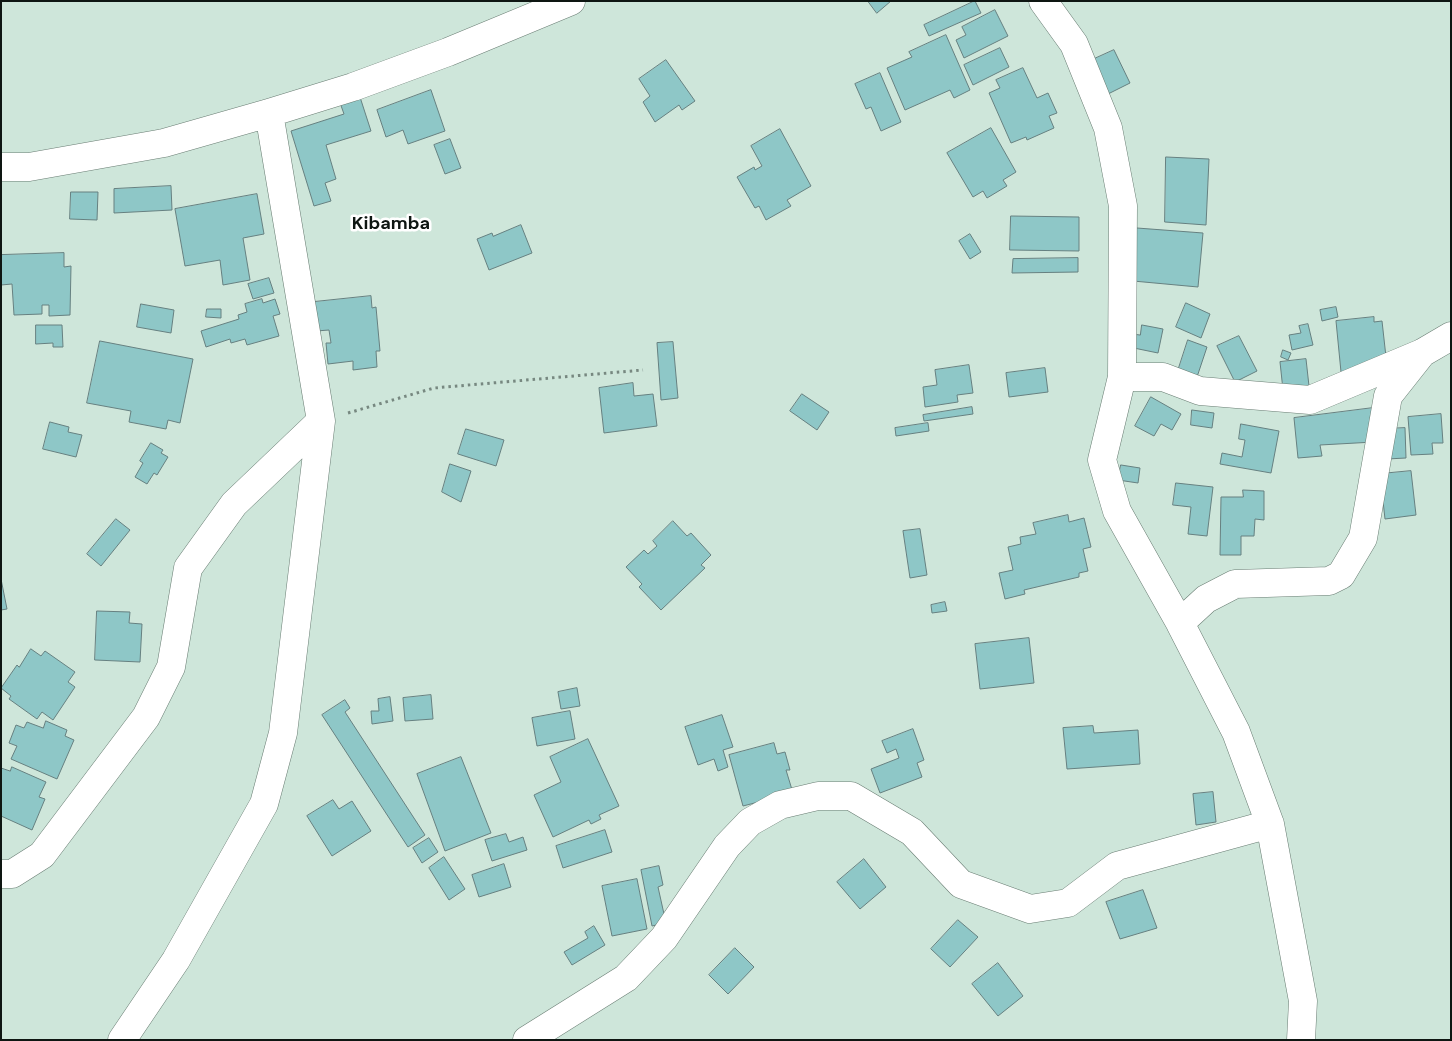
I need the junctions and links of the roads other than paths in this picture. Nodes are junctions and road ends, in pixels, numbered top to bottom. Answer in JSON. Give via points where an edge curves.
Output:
{"nodes":[{"id":1,"x":571,"y":1,"type":"edge"},
{"id":2,"x":1043,"y":1,"type":"edge"},
{"id":3,"x":269,"y":113,"type":"junction"},
{"id":4,"x":1,"y":167,"type":"edge"},
{"id":5,"x":1451,"y":336,"type":"edge"},
{"id":6,"x":1422,"y":354,"type":"junction"},
{"id":7,"x":1122,"y":377,"type":"junction"},
{"id":8,"x":321,"y":421,"type":"junction"},
{"id":9,"x":1180,"y":623,"type":"junction"},
{"id":10,"x":1270,"y":824,"type":"junction"},
{"id":11,"x":1,"y":874,"type":"edge"},
{"id":12,"x":122,"y":1040,"type":"edge"},
{"id":13,"x":527,"y":1040,"type":"edge"},
{"id":14,"x":1301,"y":1040,"type":"edge"}],
"edges":[{"from":1,"to":3,"type":"street","via":[[448,52]]},
{"from":2,"to":7,"type":"street","via":[[1074,44],[1108,128],[1123,206]]},
{"from":3,"to":4,"type":"street","via":[[164,143],[29,167]]},
{"from":3,"to":8,"type":"street"},
{"from":5,"to":6,"type":"street"},
{"from":6,"to":7,"type":"street","via":[[1310,400],[1200,391],[1163,377]]},
{"from":6,"to":9,"type":"street","via":[[1388,396],[1363,538],[1341,575],[1329,581],[1236,584],[1206,599]]},
{"from":7,"to":9,"type":"street","via":[[1102,460],[1117,511]]},
{"from":8,"to":11,"type":"street","via":[[234,504],[188,568],[171,667],[146,717],[42,855],[12,874]]},
{"from":8,"to":12,"type":"street","via":[[282,733],[264,804],[176,960]]},
{"from":9,"to":10,"type":"street","via":[[1236,732]]},
{"from":10,"to":13,"type":"street","via":[[1117,866],[1068,903],[1030,909],[962,884],[912,832],[851,796],[818,796],[780,805],[750,822],[728,846],[664,938],[626,978]]},
{"from":10,"to":14,"type":"street","via":[[1303,1001]]}]}
